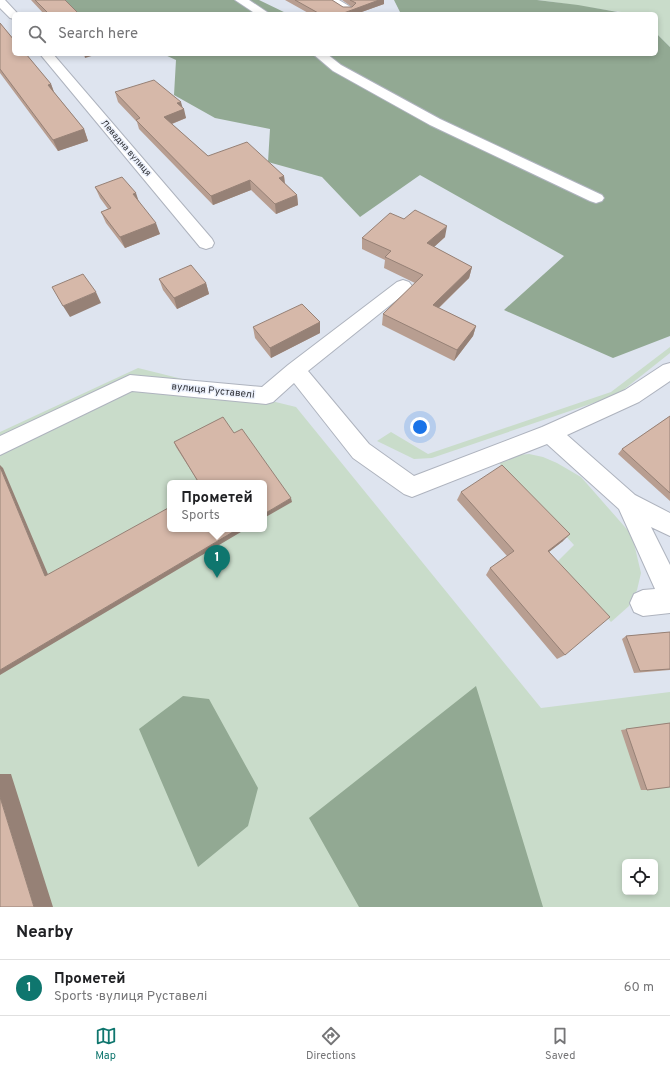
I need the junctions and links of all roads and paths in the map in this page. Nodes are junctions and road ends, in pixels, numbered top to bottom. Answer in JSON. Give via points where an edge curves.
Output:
{"nodes":[{"id":1,"x":241,"y":0,"type":"edge"},
{"id":2,"x":331,"y":0,"type":"edge"},
{"id":3,"x":0,"y":1,"type":"edge"},
{"id":4,"x":348,"y":9,"type":"edge"},
{"id":5,"x":261,"y":12,"type":"edge"},
{"id":6,"x":12,"y":14,"type":"edge"},
{"id":7,"x":48,"y":56,"type":"edge"},
{"id":8,"x":322,"y":56,"type":"edge"},
{"id":9,"x":596,"y":198,"type":"dead end"},
{"id":10,"x":206,"y":243,"type":"dead end"},
{"id":11,"x":403,"y":286,"type":"dead end"},
{"id":12,"x":296,"y":370,"type":"junction"},
{"id":13,"x":670,"y":371,"type":"edge"},
{"id":14,"x":550,"y":434,"type":"junction"},
{"id":15,"x":0,"y":446,"type":"edge"},
{"id":16,"x":627,"y":502,"type":"junction"},
{"id":17,"x":670,"y":525,"type":"edge"},
{"id":18,"x":670,"y":592,"type":"edge"},
{"id":19,"x":670,"y":600,"type":"edge"},
{"id":20,"x":643,"y":603,"type":"dead end"}],
"edges":[{"from":1,"to":5,"type":"street"},
{"from":2,"to":4,"type":"street"},
{"from":3,"to":6,"type":"street"},
{"from":7,"to":10,"type":"street","name":"Левадна вулиця"},
{"from":8,"to":9,"type":"street","via":[[337,68],[435,122]]},
{"from":11,"to":12,"type":"street","name":"вулиця Руставелі"},
{"from":12,"to":14,"type":"street","via":[[361,452],[412,487]]},
{"from":12,"to":15,"type":"street","name":"вулиця Руставелі","via":[[266,396],[130,383]]},
{"from":13,"to":14,"type":"street","via":[[632,396]]},
{"from":14,"to":16,"type":"street"},
{"from":16,"to":17,"type":"street"},
{"from":16,"to":18,"type":"street"},
{"from":19,"to":20,"type":"street"}]}
